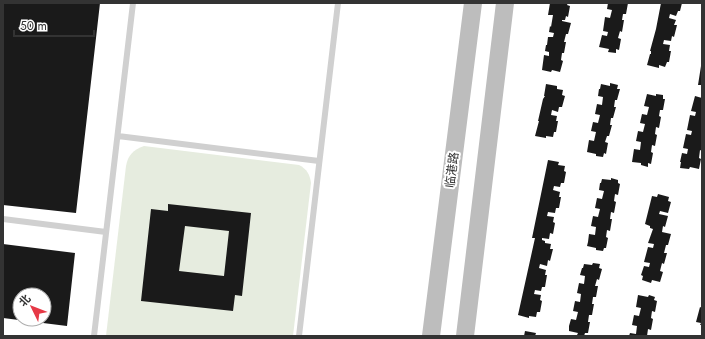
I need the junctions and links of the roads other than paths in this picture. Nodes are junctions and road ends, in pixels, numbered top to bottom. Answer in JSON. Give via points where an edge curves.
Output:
{"nodes":[{"id":1,"x":133,"y":3,"type":"edge"},
{"id":2,"x":338,"y":3,"type":"edge"},
{"id":3,"x":473,"y":3,"type":"edge"},
{"id":4,"x":505,"y":3,"type":"edge"},
{"id":5,"x":118,"y":136,"type":"junction"},
{"id":6,"x":319,"y":161,"type":"junction"},
{"id":7,"x":3,"y":219,"type":"edge"},
{"id":8,"x":106,"y":232,"type":"junction"},
{"id":9,"x":94,"y":336,"type":"edge"},
{"id":10,"x":299,"y":336,"type":"edge"},
{"id":11,"x":431,"y":336,"type":"edge"},
{"id":12,"x":465,"y":336,"type":"edge"}],
"edges":[{"from":1,"to":5,"type":"lane"},
{"from":2,"to":6,"type":"lane"},
{"from":3,"to":11,"type":"main road","name":"临港路"},
{"from":4,"to":12,"type":"main road"},
{"from":5,"to":6,"type":"lane"},
{"from":5,"to":8,"type":"lane"},
{"from":6,"to":10,"type":"lane"},
{"from":7,"to":8,"type":"lane"},
{"from":8,"to":9,"type":"lane"}]}
